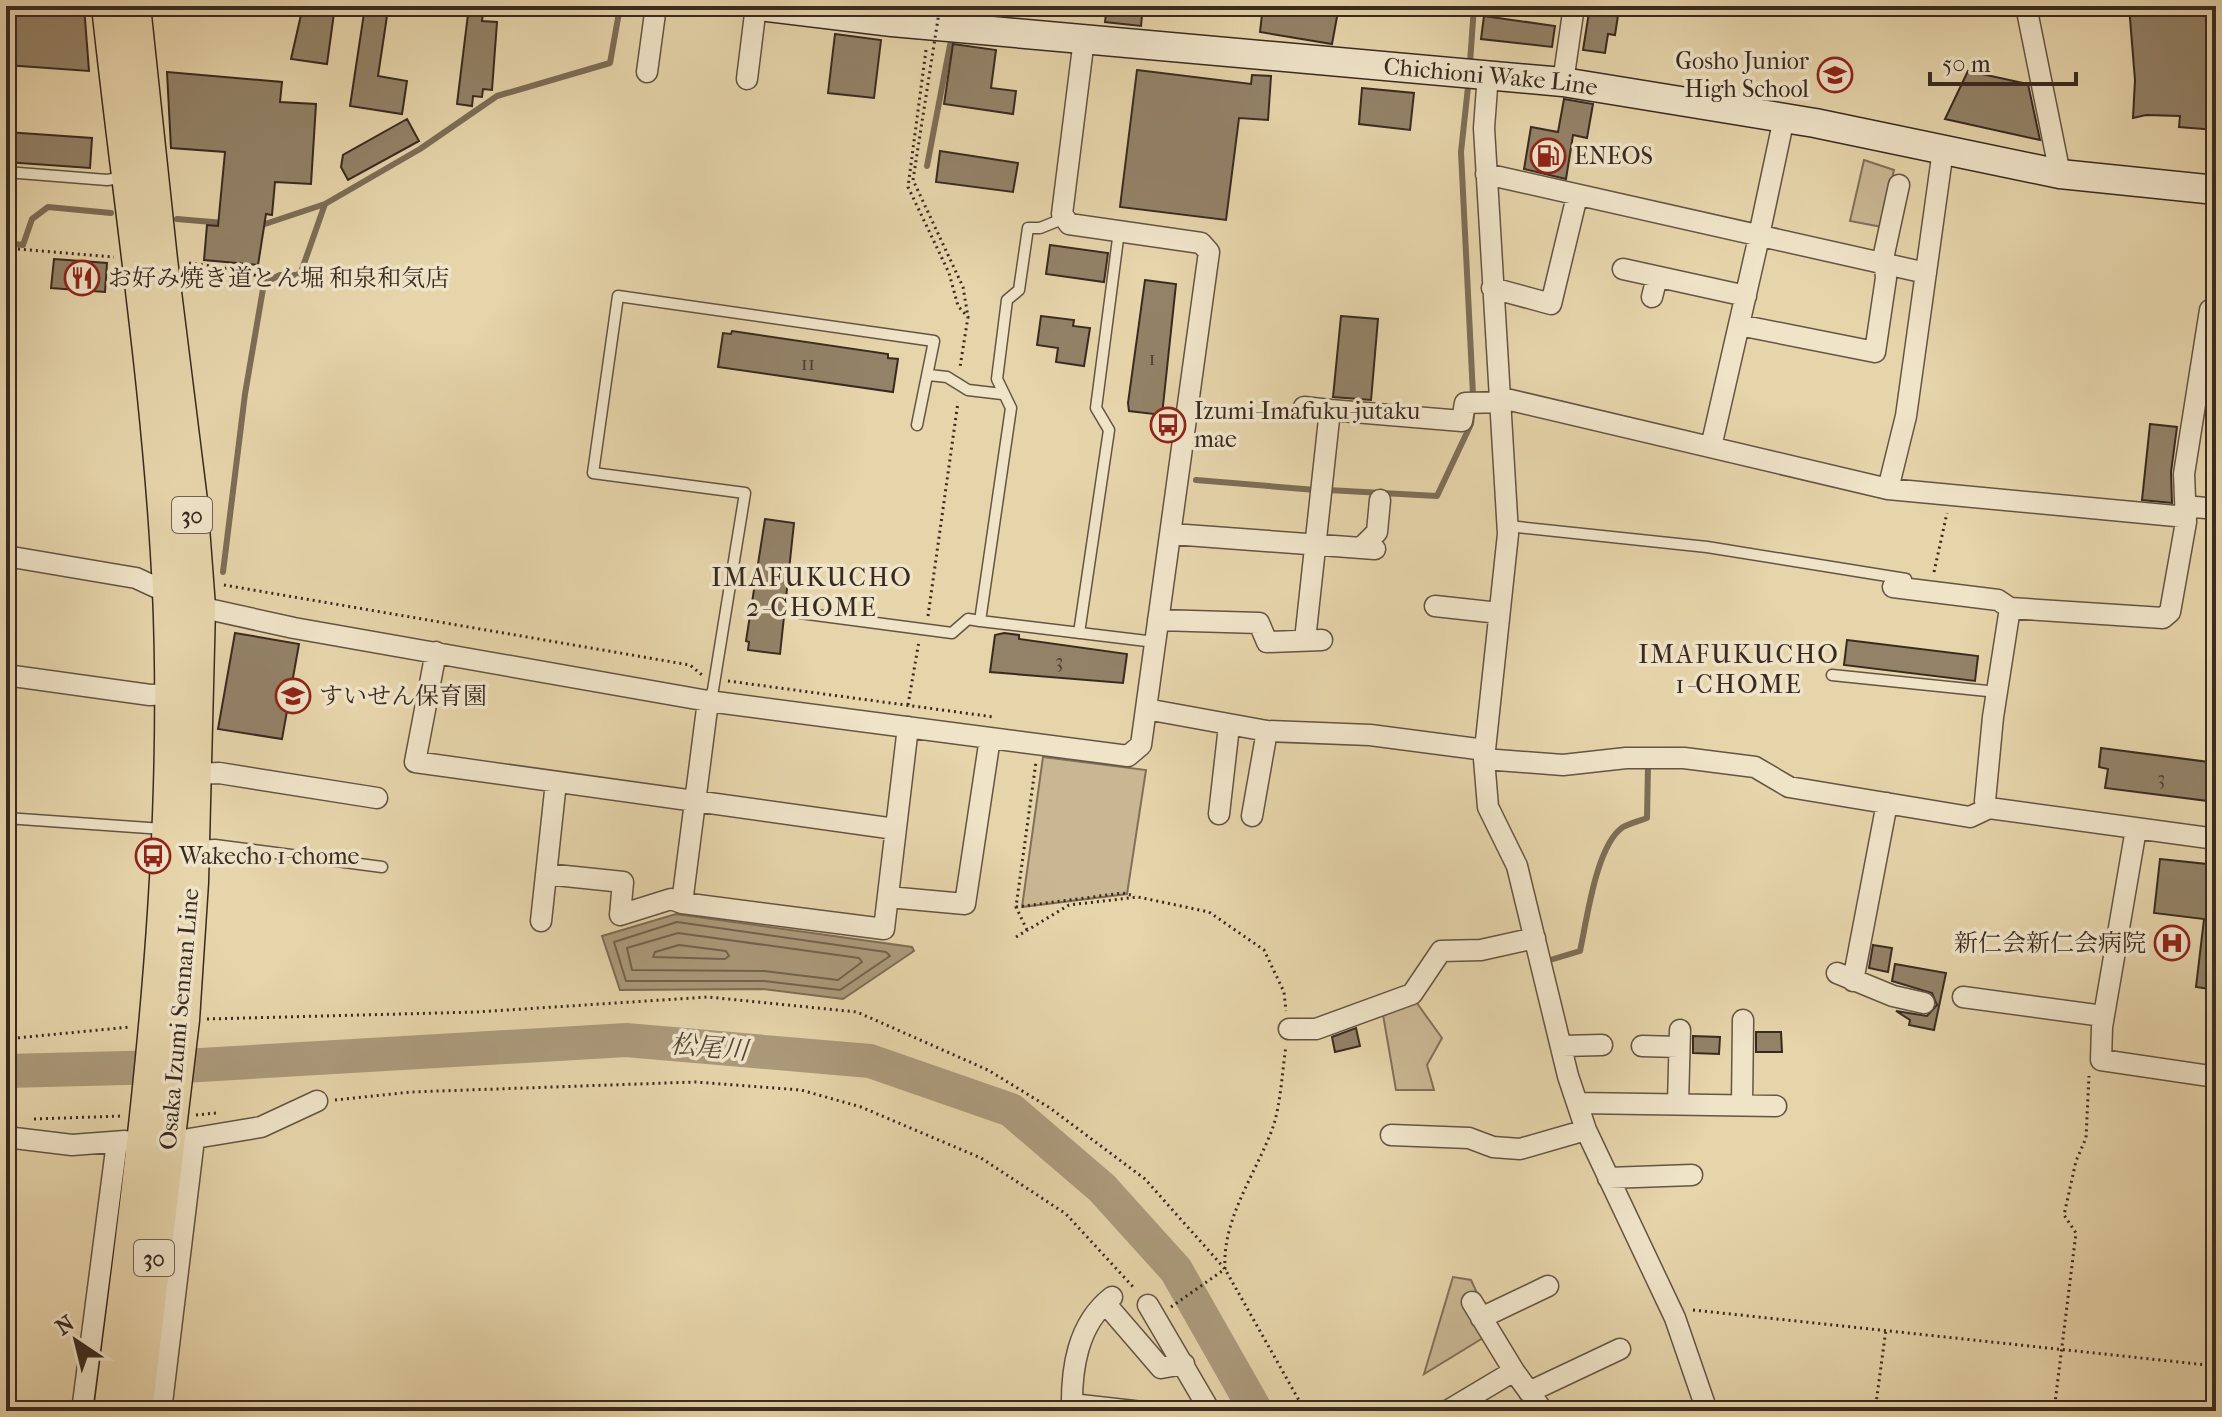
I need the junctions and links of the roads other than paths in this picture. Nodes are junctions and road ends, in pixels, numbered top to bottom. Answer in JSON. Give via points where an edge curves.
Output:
{"nodes":[{"id":1,"x":108,"y":6,"type":"edge"},
{"id":2,"x":134,"y":6,"type":"edge"},
{"id":3,"x":656,"y":6,"type":"edge"},
{"id":4,"x":757,"y":6,"type":"edge"},
{"id":5,"x":1574,"y":6,"type":"edge"},
{"id":6,"x":2026,"y":6,"type":"edge"},
{"id":7,"x":934,"y":16,"type":"edge"},
{"id":8,"x":1084,"y":39,"type":"junction"},
{"id":9,"x":647,"y":72,"type":"dead end"},
{"id":10,"x":1488,"y":74,"type":"junction"},
{"id":11,"x":747,"y":79,"type":"dead end"},
{"id":12,"x":1563,"y":82,"type":"junction"},
{"id":13,"x":1784,"y":118,"type":"junction"},
{"id":14,"x":1943,"y":150,"type":"junction"},
{"id":15,"x":6,"y":172,"type":"edge"},
{"id":16,"x":1486,"y":174,"type":"junction"},
{"id":17,"x":2060,"y":174,"type":"junction"},
{"id":18,"x":127,"y":176,"type":"junction"},
{"id":19,"x":1899,"y":185,"type":"dead end"},
{"id":20,"x":2216,"y":190,"type":"edge"},
{"id":21,"x":1577,"y":196,"type":"junction"},
{"id":22,"x":1065,"y":218,"type":"junction"},
{"id":23,"x":1119,"y":231,"type":"junction"},
{"id":24,"x":1760,"y":232,"type":"junction"},
{"id":25,"x":148,"y":259,"type":"junction"},
{"id":26,"x":1886,"y":266,"type":"junction"},
{"id":27,"x":1623,"y":269,"type":"dead end"},
{"id":28,"x":1926,"y":273,"type":"junction"},
{"id":29,"x":1492,"y":288,"type":"junction"},
{"id":30,"x":1746,"y":296,"type":"junction"},
{"id":31,"x":2216,"y":306,"type":"edge"},
{"id":32,"x":1739,"y":325,"type":"junction"},
{"id":33,"x":929,"y":375,"type":"junction"},
{"id":34,"x":1002,"y":394,"type":"junction"},
{"id":35,"x":1502,"y":400,"type":"junction"},
{"id":36,"x":1304,"y":407,"type":"dead end"},
{"id":37,"x":1330,"y":410,"type":"junction"},
{"id":38,"x":917,"y":425,"type":"dead end"},
{"id":39,"x":1711,"y":447,"type":"junction"},
{"id":40,"x":1888,"y":489,"type":"junction"},
{"id":41,"x":2216,"y":509,"type":"edge"},
{"id":42,"x":2185,"y":511,"type":"junction"},
{"id":43,"x":1385,"y":514,"type":"dead end"},
{"id":44,"x":1508,"y":526,"type":"junction"},
{"id":45,"x":1172,"y":534,"type":"junction"},
{"id":46,"x":1315,"y":542,"type":"junction"},
{"id":47,"x":6,"y":556,"type":"edge"},
{"id":48,"x":1893,"y":587,"type":"dead end"},
{"id":49,"x":169,"y":590,"type":"junction"},
{"id":50,"x":1922,"y":594,"type":"junction"},
{"id":51,"x":204,"y":595,"type":"junction"},
{"id":52,"x":1435,"y":606,"type":"dead end"},
{"id":53,"x":2010,"y":608,"type":"junction"},
{"id":54,"x":800,"y":613,"type":"dead end"},
{"id":55,"x":1499,"y":613,"type":"junction"},
{"id":56,"x":1158,"y":620,"type":"junction"},
{"id":57,"x":980,"y":621,"type":"junction"},
{"id":58,"x":1079,"y":633,"type":"junction"},
{"id":59,"x":1155,"y":642,"type":"junction"},
{"id":60,"x":436,"y":652,"type":"junction"},
{"id":61,"x":6,"y":675,"type":"edge"},
{"id":62,"x":1832,"y":675,"type":"dead end"},
{"id":63,"x":1997,"y":692,"type":"junction"},
{"id":64,"x":170,"y":694,"type":"junction"},
{"id":65,"x":708,"y":701,"type":"junction"},
{"id":66,"x":1146,"y":709,"type":"junction"},
{"id":67,"x":1229,"y":726,"type":"junction"},
{"id":68,"x":908,"y":727,"type":"junction"},
{"id":69,"x":1267,"y":731,"type":"junction"},
{"id":70,"x":990,"y":738,"type":"junction"},
{"id":71,"x":1484,"y":754,"type":"junction"},
{"id":72,"x":196,"y":774,"type":"junction"},
{"id":73,"x":556,"y":782,"type":"junction"},
{"id":74,"x":366,"y":790,"type":"dead end"},
{"id":75,"x":695,"y":802,"type":"junction"},
{"id":76,"x":1887,"y":803,"type":"junction"},
{"id":77,"x":1989,"y":808,"type":"junction"},
{"id":78,"x":1219,"y":814,"type":"dead end"},
{"id":79,"x":1252,"y":816,"type":"dead end"},
{"id":80,"x":6,"y":818,"type":"edge"},
{"id":81,"x":895,"y":829,"type":"junction"},
{"id":82,"x":2136,"y":829,"type":"junction"},
{"id":83,"x":181,"y":837,"type":"junction"},
{"id":84,"x":2216,"y":839,"type":"edge"},
{"id":85,"x":382,"y":867,"type":"dead end"},
{"id":86,"x":546,"y":874,"type":"junction"},
{"id":87,"x":888,"y":897,"type":"junction"},
{"id":88,"x":682,"y":903,"type":"junction"},
{"id":89,"x":541,"y":921,"type":"dead end"},
{"id":90,"x":1535,"y":938,"type":"junction"},
{"id":91,"x":1963,"y":997,"type":"dead end"},
{"id":92,"x":1924,"y":1003,"type":"dead end"},
{"id":93,"x":2103,"y":1016,"type":"junction"},
{"id":94,"x":1743,"y":1020,"type":"dead end"},
{"id":95,"x":1289,"y":1029,"type":"road end"},
{"id":96,"x":1602,"y":1045,"type":"dead end"},
{"id":97,"x":1562,"y":1046,"type":"junction"},
{"id":98,"x":1642,"y":1046,"type":"dead end"},
{"id":99,"x":2207,"y":1069,"type":"edge"},
{"id":100,"x":317,"y":1101,"type":"road end"},
{"id":101,"x":1578,"y":1103,"type":"junction"},
{"id":102,"x":1678,"y":1103,"type":"junction"},
{"id":103,"x":1742,"y":1105,"type":"junction"},
{"id":104,"x":1776,"y":1106,"type":"dead end"},
{"id":105,"x":171,"y":1120,"type":"junction"},
{"id":106,"x":1586,"y":1130,"type":"junction"},
{"id":107,"x":6,"y":1137,"type":"edge"},
{"id":108,"x":1404,"y":1142,"type":"dead end"},
{"id":109,"x":1692,"y":1175,"type":"dead end"},
{"id":110,"x":1608,"y":1178,"type":"junction"},
{"id":111,"x":1548,"y":1286,"type":"dead end"},
{"id":112,"x":1152,"y":1311,"type":"road end"},
{"id":113,"x":1620,"y":1349,"type":"dead end"},
{"id":114,"x":1184,"y":1364,"type":"junction"},
{"id":115,"x":1514,"y":1371,"type":"junction"},
{"id":116,"x":1529,"y":1392,"type":"junction"},
{"id":117,"x":1072,"y":1405,"type":"edge"},
{"id":118,"x":1161,"y":1409,"type":"edge"},
{"id":119,"x":82,"y":1411,"type":"edge"},
{"id":120,"x":110,"y":1411,"type":"edge"},
{"id":121,"x":136,"y":1411,"type":"edge"},
{"id":122,"x":161,"y":1411,"type":"edge"},
{"id":123,"x":1210,"y":1411,"type":"edge"},
{"id":124,"x":1447,"y":1411,"type":"edge"},
{"id":125,"x":1543,"y":1411,"type":"edge"},
{"id":126,"x":1707,"y":1411,"type":"edge"}],
"edges":[{"from":1,"to":18,"type":"main road","name":"Osaka Izumi Sennan Line","number":"30"},
{"from":2,"to":25,"type":"main road","name":"Osaka Izumi Sennan Line","number":"30"},
{"from":3,"to":9,"type":"street"},
{"from":4,"to":7,"type":"main road","name":"Chichioni Wake Line"},
{"from":4,"to":11,"type":"street"},
{"from":5,"to":12,"type":"street"},
{"from":6,"to":17,"type":"street"},
{"from":7,"to":8,"type":"main road","name":"Chichioni Wake Line"},
{"from":8,"to":10,"type":"main road","name":"Chichioni Wake Line"},
{"from":8,"to":22,"type":"street"},
{"from":10,"to":12,"type":"main road","name":"Chichioni Wake Line"},
{"from":10,"to":16,"type":"street"},
{"from":12,"to":13,"type":"main road","name":"Chichioni Wake Line"},
{"from":13,"to":14,"type":"main road","name":"Chichioni Wake Line"},
{"from":13,"to":24,"type":"street"},
{"from":14,"to":17,"type":"main road","name":"Chichioni Wake Line"},
{"from":14,"to":28,"type":"street"},
{"from":15,"to":18,"type":"lane","via":[[107,180]]},
{"from":16,"to":21,"type":"street"},
{"from":16,"to":29,"type":"street"},
{"from":17,"to":20,"type":"main road","name":"Chichioni Wake Line"},
{"from":18,"to":25,"type":"main road","name":"Osaka Izumi Sennan Line","number":"30"},
{"from":19,"to":26,"type":"street"},
{"from":21,"to":24,"type":"street"},
{"from":21,"to":29,"type":"street","via":[[1551,304]]},
{"from":22,"to":23,"type":"street","via":[[1069,224]]},
{"from":22,"to":34,"type":"lane","via":[[1028,228],[1019,290],[1007,300],[997,379]]},
{"from":23,"to":45,"type":"street","via":[[1201,243],[1209,252]]},
{"from":23,"to":58,"type":"lane","via":[[1096,408],[1109,430]]},
{"from":24,"to":26,"type":"street"},
{"from":24,"to":30,"type":"street"},
{"from":25,"to":49,"type":"main road","name":"Osaka Izumi Sennan Line","number":"30"},
{"from":25,"to":51,"type":"main road","name":"Osaka Izumi Sennan Line","number":"30"},
{"from":26,"to":28,"type":"street"},
{"from":26,"to":32,"type":"street","via":[[1875,352]]},
{"from":27,"to":30,"type":"street","via":[[1654,287]]},
{"from":28,"to":40,"type":"street","via":[[1906,416]]},
{"from":29,"to":35,"type":"street"},
{"from":30,"to":32,"type":"street"},
{"from":31,"to":42,"type":"street","via":[[2210,310],[2196,383],[2184,474]]},
{"from":32,"to":39,"type":"street"},
{"from":33,"to":34,"type":"lane","via":[[968,390]]},
{"from":33,"to":38,"type":"lane"},
{"from":33,"to":65,"type":"lane","via":[[934,341],[618,296],[593,473],[745,493]]},
{"from":34,"to":57,"type":"lane","via":[[1011,408]]},
{"from":35,"to":37,"type":"street","via":[[1465,403],[1462,421]]},
{"from":35,"to":39,"type":"street"},
{"from":35,"to":44,"type":"street"},
{"from":36,"to":37,"type":"street"},
{"from":37,"to":46,"type":"street"},
{"from":39,"to":40,"type":"street"},
{"from":40,"to":42,"type":"street"},
{"from":41,"to":42,"type":"street"},
{"from":42,"to":53,"type":"street","via":[[2170,612],[2163,618]]},
{"from":43,"to":46,"type":"street","via":[[1368,548]]},
{"from":44,"to":50,"type":"lane","via":[[1707,547]]},
{"from":44,"to":55,"type":"street"},
{"from":45,"to":46,"type":"street"},
{"from":45,"to":56,"type":"street"},
{"from":46,"to":56,"type":"street","via":[[1314,640],[1269,652],[1259,623]]},
{"from":47,"to":49,"type":"street","via":[[136,578]]},
{"from":48,"to":50,"type":"street"},
{"from":49,"to":51,"type":"street"},
{"from":49,"to":64,"type":"main road","name":"Osaka Izumi Sennan Line","number":"30"},
{"from":50,"to":53,"type":"street","via":[[1998,600]]},
{"from":51,"to":60,"type":"street","via":[[294,628]]},
{"from":51,"to":72,"type":"main road","name":"Osaka Izumi Sennan Line","number":"30"},
{"from":52,"to":55,"type":"street"},
{"from":53,"to":63,"type":"street"},
{"from":54,"to":57,"type":"lane","via":[[952,633],[968,619]]},
{"from":55,"to":71,"type":"street"},
{"from":56,"to":59,"type":"street"},
{"from":57,"to":58,"type":"lane"},
{"from":58,"to":59,"type":"lane"},
{"from":59,"to":66,"type":"street"},
{"from":60,"to":65,"type":"street"},
{"from":60,"to":73,"type":"street","via":[[415,762]]},
{"from":61,"to":64,"type":"street"},
{"from":62,"to":63,"type":"lane"},
{"from":63,"to":77,"type":"street","via":[[1985,801]]},
{"from":64,"to":83,"type":"main road","name":"Osaka Izumi Sennan Line","number":"30"},
{"from":65,"to":68,"type":"street"},
{"from":65,"to":75,"type":"street"},
{"from":66,"to":67,"type":"street"},
{"from":66,"to":70,"type":"street","via":[[1141,745],[1128,756]]},
{"from":67,"to":69,"type":"street"},
{"from":67,"to":78,"type":"street"},
{"from":68,"to":70,"type":"street"},
{"from":68,"to":81,"type":"street"},
{"from":69,"to":71,"type":"street","via":[[1370,735]]},
{"from":69,"to":79,"type":"street"},
{"from":70,"to":87,"type":"street","via":[[965,904]]},
{"from":71,"to":76,"type":"street","via":[[1563,765],[1684,758],[1755,767],[1789,787]]},
{"from":71,"to":90,"type":"street","via":[[1488,807],[1517,866]]},
{"from":72,"to":74,"type":"street","via":[[286,774]]},
{"from":72,"to":83,"type":"main road","name":"Osaka Izumi Sennan Line","number":"30"},
{"from":73,"to":75,"type":"street"},
{"from":73,"to":86,"type":"street"},
{"from":75,"to":81,"type":"street"},
{"from":75,"to":88,"type":"street"},
{"from":76,"to":77,"type":"street","via":[[1970,817]]},
{"from":76,"to":92,"type":"street","via":[[1862,887],[1845,977]]},
{"from":77,"to":82,"type":"street"},
{"from":80,"to":83,"type":"lane"},
{"from":81,"to":87,"type":"street"},
{"from":82,"to":84,"type":"street"},
{"from":82,"to":93,"type":"street"},
{"from":83,"to":85,"type":"lane"},
{"from":83,"to":105,"type":"main road","name":"Osaka Izumi Sennan Line","number":"30","via":[[170,1025]]},
{"from":86,"to":88,"type":"street","via":[[623,882],[620,915],[671,899]]},
{"from":86,"to":89,"type":"street"},
{"from":87,"to":88,"type":"street","via":[[884,929]]},
{"from":90,"to":95,"type":"street","via":[[1481,950],[1441,951],[1412,994],[1316,1029]]},
{"from":90,"to":97,"type":"street"},
{"from":91,"to":93,"type":"street","via":[[2005,993]]},
{"from":93,"to":99,"type":"street","via":[[2101,1060],[2137,1056]]},
{"from":94,"to":103,"type":"street","via":[[1751,1060]]},
{"from":96,"to":97,"type":"street"},
{"from":97,"to":101,"type":"street"},
{"from":98,"to":102,"type":"street","via":[[1680,1039]]},
{"from":100,"to":105,"type":"street","via":[[261,1127]]},
{"from":101,"to":102,"type":"street"},
{"from":101,"to":106,"type":"street"},
{"from":102,"to":103,"type":"street"},
{"from":103,"to":104,"type":"street"},
{"from":105,"to":120,"type":"main road","name":"Osaka Izumi Sennan Line","number":"30"},
{"from":105,"to":121,"type":"main road","name":"Osaka Izumi Sennan Line","number":"30"},
{"from":105,"to":122,"type":"street"},
{"from":106,"to":108,"type":"street","via":[[1520,1149],[1480,1150],[1469,1138]]},
{"from":106,"to":110,"type":"street"},
{"from":107,"to":119,"type":"street","via":[[72,1145],[121,1142]]},
{"from":109,"to":110,"type":"street"},
{"from":110,"to":126,"type":"street","via":[[1675,1318]]},
{"from":111,"to":115,"type":"street","via":[[1476,1310]]},
{"from":112,"to":114,"type":"street"},
{"from":113,"to":116,"type":"street"},
{"from":114,"to":117,"type":"street","via":[[1161,1368],[1109,1300],[1094,1316],[1078,1349],[1071,1375]]},
{"from":114,"to":123,"type":"street"},
{"from":115,"to":116,"type":"street"},
{"from":115,"to":124,"type":"street"},
{"from":116,"to":125,"type":"street"},
{"from":117,"to":118,"type":"lane"}]}
